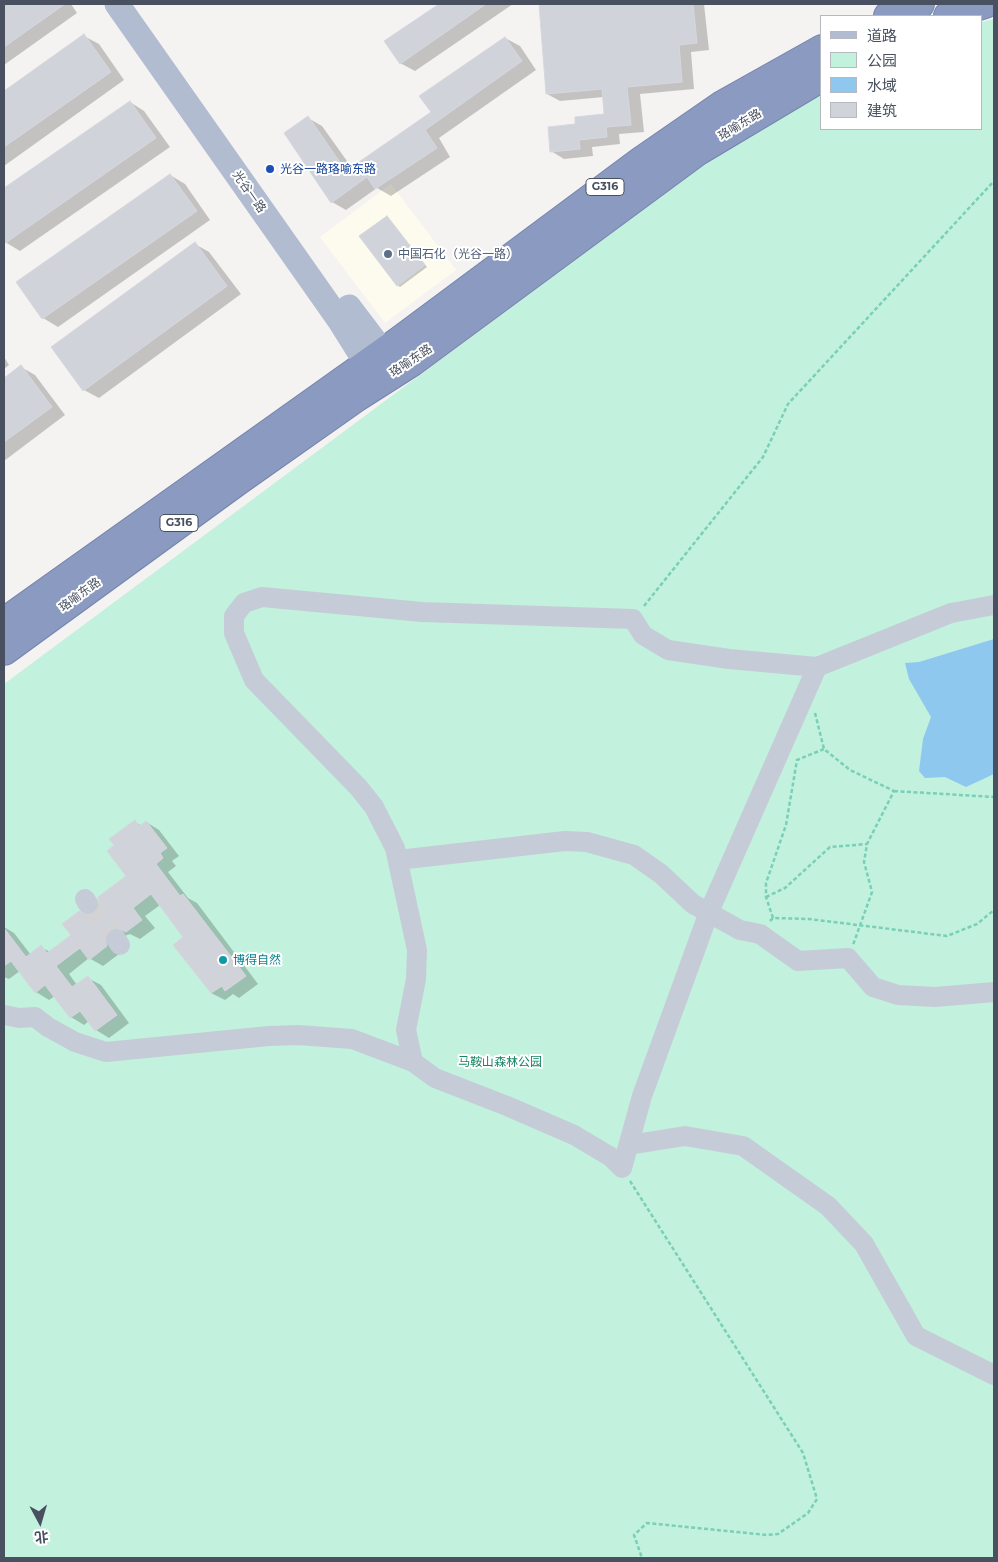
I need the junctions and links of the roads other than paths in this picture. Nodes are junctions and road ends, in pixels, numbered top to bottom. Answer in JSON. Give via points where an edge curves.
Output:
{"nodes":[{"id":1,"x":117,"y":4,"type":"edge"},
{"id":2,"x":136,"y":4,"type":"edge"},
{"id":3,"x":920,"y":4,"type":"edge"},
{"id":4,"x":985,"y":4,"type":"edge"},
{"id":5,"x":891,"y":15,"type":"edge"},
{"id":6,"x":951,"y":15,"type":"edge"},
{"id":7,"x":820,"y":50,"type":"edge"},
{"id":8,"x":820,"y":78,"type":"edge"},
{"id":9,"x":381,"y":367,"type":"junction"},
{"id":10,"x":994,"y":605,"type":"edge"},
{"id":11,"x":4,"y":622,"type":"edge"},
{"id":12,"x":4,"y":651,"type":"edge"},
{"id":13,"x":817,"y":667,"type":"junction"},
{"id":14,"x":398,"y":860,"type":"junction"},
{"id":15,"x":709,"y":912,"type":"junction"},
{"id":16,"x":994,"y":992,"type":"edge"},
{"id":17,"x":4,"y":1015,"type":"edge"},
{"id":18,"x":413,"y":1062,"type":"junction"},
{"id":19,"x":629,"y":1146,"type":"junction"},
{"id":20,"x":994,"y":1375,"type":"edge"}],
"edges":[{"from":1,"to":9,"type":"main road","name":"光谷一路","via":[[340,321]]},
{"from":2,"to":9,"type":"main road","name":"光谷一路","via":[[294,231]]},
{"from":3,"to":5,"type":"highway"},
{"from":4,"to":6,"type":"highway"},
{"from":7,"to":9,"type":"highway","name":"珞喻东路","number":"G316","via":[[722,105],[593,195]]},
{"from":8,"to":9,"type":"highway","name":"珞喻东路","number":"G316","via":[[698,151]]},
{"from":9,"to":11,"type":"highway","name":"珞喻东路","number":"G316"},
{"from":9,"to":12,"type":"highway","name":"珞喻东路","number":"G316","via":[[239,480]]},
{"from":10,"to":13,"type":"street","via":[[951,613]]},
{"from":13,"to":14,"type":"street","via":[[668,650],[642,635],[633,619],[422,612],[262,597],[244,603],[234,616],[234,633],[254,680],[374,806]]},
{"from":13,"to":15,"type":"street"},
{"from":14,"to":15,"type":"street","via":[[565,841],[587,842],[634,855],[661,874],[693,904]]},
{"from":14,"to":18,"type":"street","via":[[417,950],[416,979],[406,1030]]},
{"from":15,"to":16,"type":"street","via":[[740,930],[760,934],[798,960],[848,958],[873,987],[898,995],[935,997]]},
{"from":15,"to":19,"type":"street","via":[[642,1096]]},
{"from":17,"to":18,"type":"street","via":[[35,1017],[75,1042],[106,1052],[187,1041],[298,1035],[352,1039]]},
{"from":18,"to":19,"type":"street","via":[[435,1078],[574,1136],[611,1157],[622,1168]]},
{"from":19,"to":20,"type":"street","via":[[685,1136],[743,1146],[828,1206],[864,1244],[916,1336]]}]}
